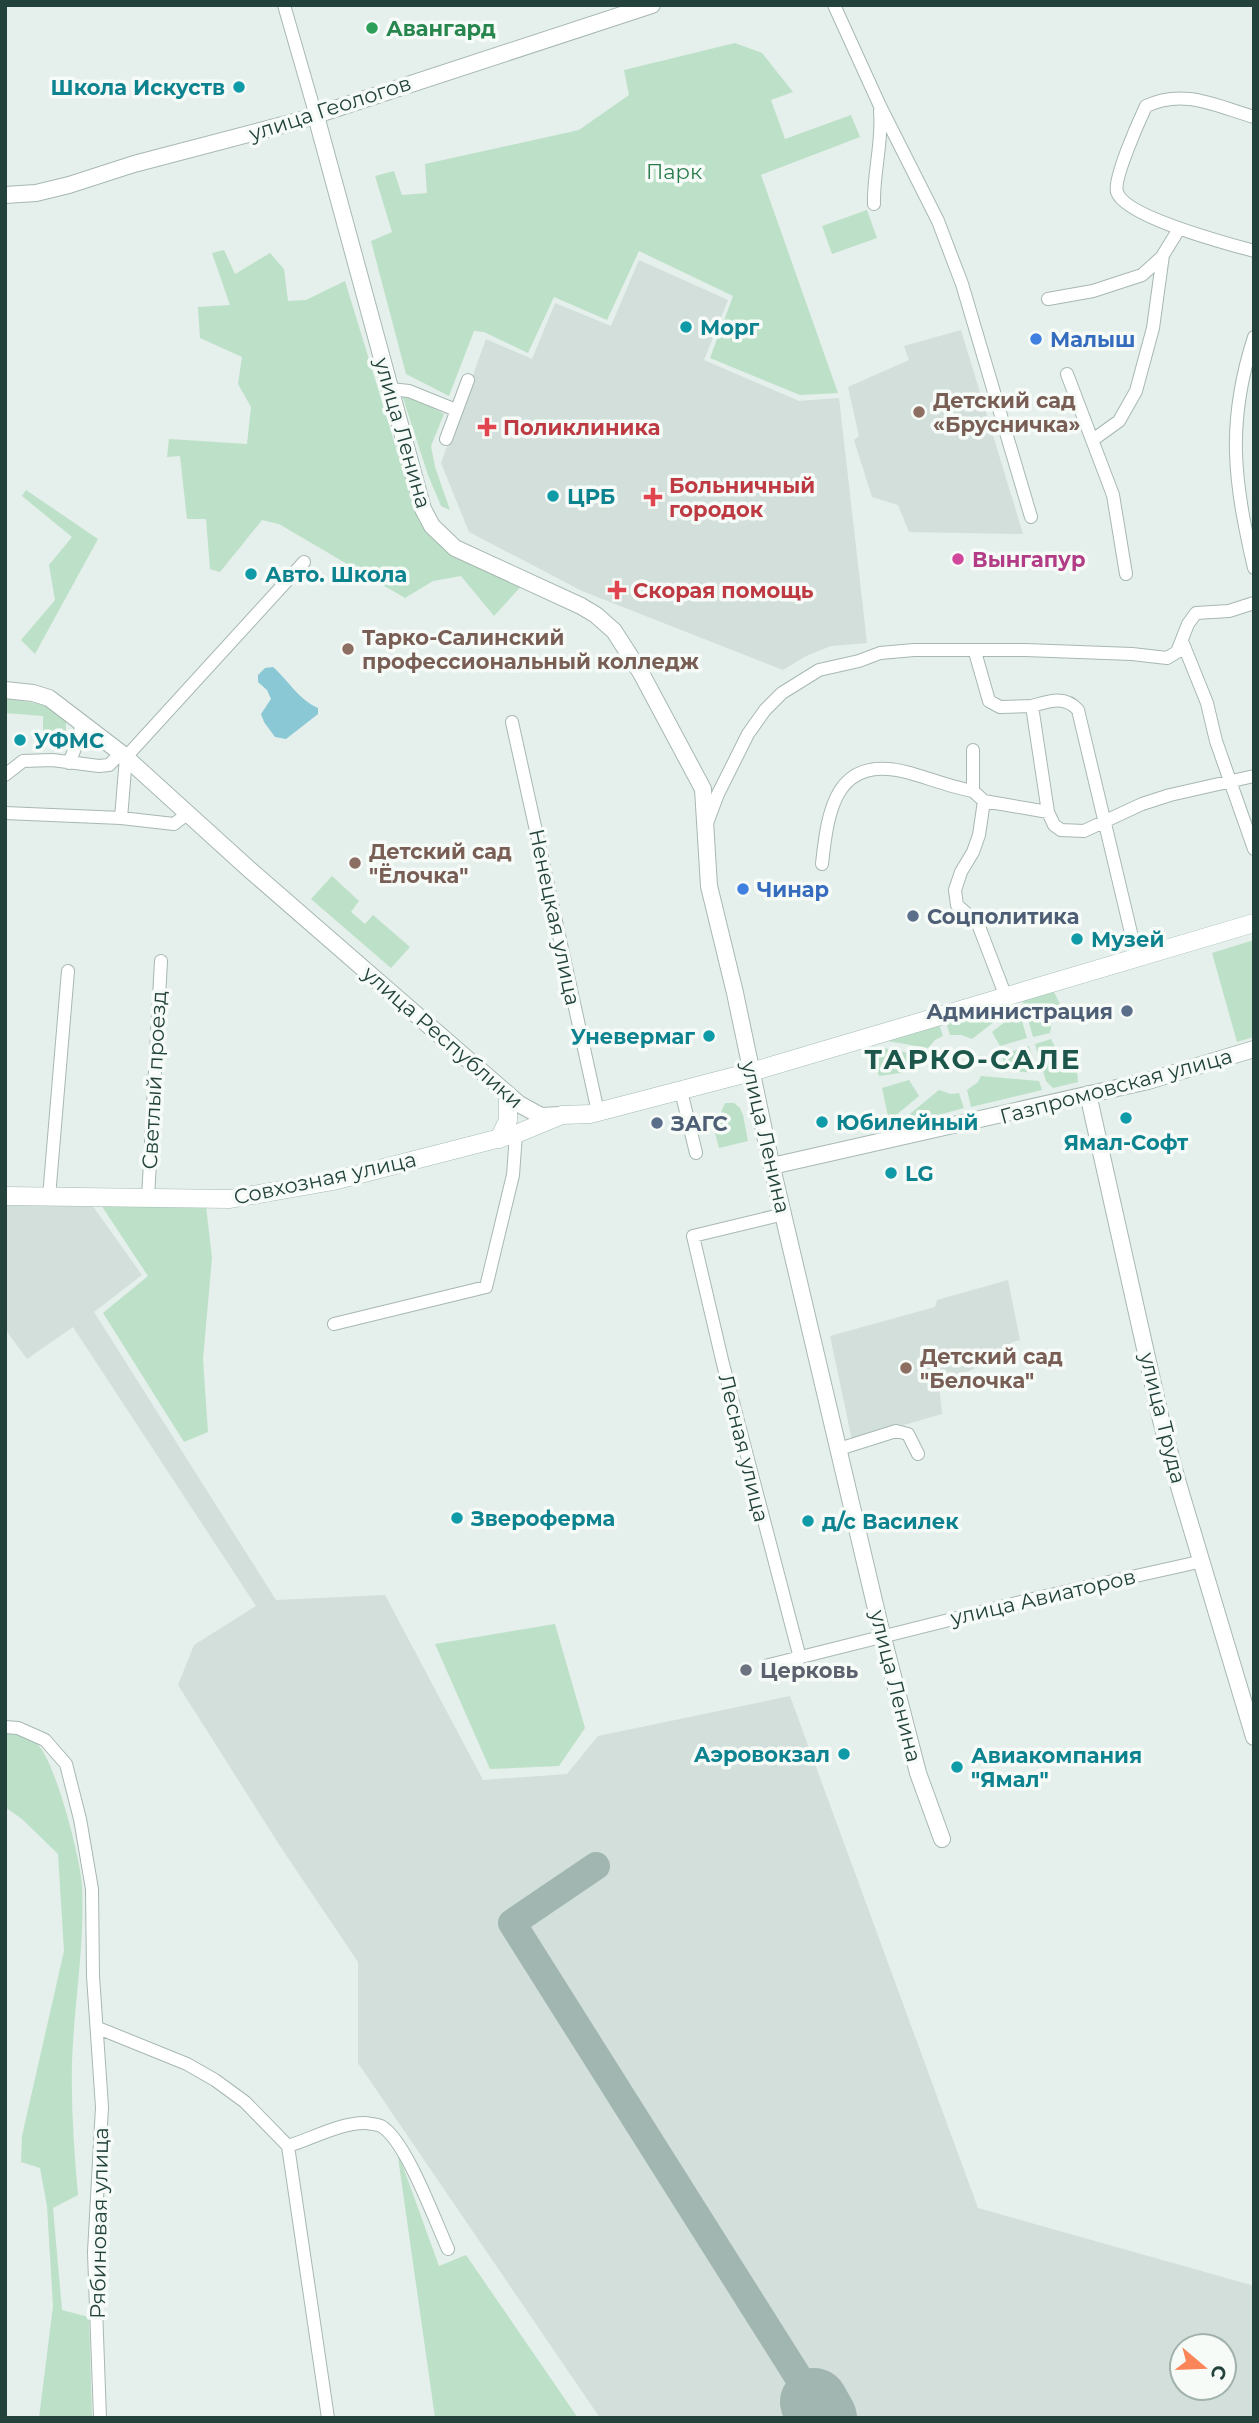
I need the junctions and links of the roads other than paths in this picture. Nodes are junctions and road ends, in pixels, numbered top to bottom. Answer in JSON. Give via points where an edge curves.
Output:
{"nodes":[{"id":1,"x":284,"y":5,"type":"edge"},
{"id":2,"x":652,"y":5,"type":"edge"},
{"id":3,"x":834,"y":5,"type":"edge"},
{"id":4,"x":880,"y":106,"type":"junction"},
{"id":5,"x":316,"y":116,"type":"junction"},
{"id":6,"x":1254,"y":117,"type":"edge"},
{"id":7,"x":5,"y":195,"type":"edge"},
{"id":8,"x":874,"y":204,"type":"dead end"},
{"id":9,"x":1178,"y":229,"type":"junction"},
{"id":10,"x":1254,"y":251,"type":"edge"},
{"id":11,"x":1163,"y":255,"type":"junction"},
{"id":12,"x":1048,"y":299,"type":"dead end"},
{"id":13,"x":1254,"y":337,"type":"edge"},
{"id":14,"x":1067,"y":374,"type":"dead end"},
{"id":15,"x":468,"y":380,"type":"dead end"},
{"id":16,"x":390,"y":389,"type":"junction"},
{"id":17,"x":456,"y":410,"type":"junction"},
{"id":18,"x":446,"y":439,"type":"dead end"},
{"id":19,"x":1094,"y":439,"type":"junction"},
{"id":20,"x":1031,"y":517,"type":"dead end"},
{"id":21,"x":304,"y":562,"type":"dead end"},
{"id":22,"x":1254,"y":568,"type":"edge"},
{"id":23,"x":1126,"y":574,"type":"dead end"},
{"id":24,"x":1254,"y":589,"type":"edge"},
{"id":25,"x":1254,"y":603,"type":"edge"},
{"id":26,"x":1240,"y":607,"type":"junction"},
{"id":27,"x":1182,"y":641,"type":"junction"},
{"id":28,"x":975,"y":652,"type":"junction"},
{"id":29,"x":5,"y":690,"type":"edge"},
{"id":30,"x":1032,"y":706,"type":"junction"},
{"id":31,"x":81,"y":721,"type":"junction"},
{"id":32,"x":512,"y":722,"type":"dead end"},
{"id":33,"x":973,"y":750,"type":"dead end"},
{"id":34,"x":124,"y":755,"type":"junction"},
{"id":35,"x":69,"y":763,"type":"junction"},
{"id":36,"x":8,"y":773,"type":"edge"},
{"id":37,"x":698,"y":776,"type":"junction"},
{"id":38,"x":1254,"y":776,"type":"edge"},
{"id":39,"x":724,"y":781,"type":"junction"},
{"id":40,"x":1231,"y":782,"type":"junction"},
{"id":41,"x":973,"y":791,"type":"junction"},
{"id":42,"x":984,"y":801,"type":"junction"},
{"id":43,"x":1048,"y":812,"type":"junction"},
{"id":44,"x":5,"y":813,"type":"edge"},
{"id":45,"x":187,"y":814,"type":"junction"},
{"id":46,"x":121,"y":818,"type":"junction"},
{"id":47,"x":1104,"y":820,"type":"junction"},
{"id":48,"x":707,"y":824,"type":"junction"},
{"id":49,"x":1254,"y":849,"type":"edge"},
{"id":50,"x":822,"y":864,"type":"dead end"},
{"id":51,"x":1254,"y":923,"type":"edge"},
{"id":52,"x":1137,"y":958,"type":"junction"},
{"id":53,"x":161,"y":961,"type":"dead end"},
{"id":54,"x":68,"y":971,"type":"dead end"},
{"id":55,"x":1006,"y":997,"type":"junction"},
{"id":56,"x":1254,"y":1049,"type":"edge"},
{"id":57,"x":751,"y":1072,"type":"junction"},
{"id":58,"x":681,"y":1091,"type":"junction"},
{"id":59,"x":1088,"y":1094,"type":"junction"},
{"id":60,"x":508,"y":1095,"type":"junction"},
{"id":61,"x":598,"y":1112,"type":"junction"},
{"id":62,"x":562,"y":1115,"type":"junction"},
{"id":63,"x":516,"y":1134,"type":"junction"},
{"id":64,"x":499,"y":1139,"type":"junction"},
{"id":65,"x":696,"y":1153,"type":"dead end"},
{"id":66,"x":772,"y":1166,"type":"junction"},
{"id":67,"x":5,"y":1196,"type":"edge"},
{"id":68,"x":49,"y":1197,"type":"junction"},
{"id":69,"x":148,"y":1198,"type":"junction"},
{"id":70,"x":784,"y":1214,"type":"junction"},
{"id":71,"x":334,"y":1324,"type":"dead end"},
{"id":72,"x":839,"y":1449,"type":"junction"},
{"id":73,"x":918,"y":1454,"type":"dead end"},
{"id":74,"x":1203,"y":1561,"type":"junction"},
{"id":75,"x":883,"y":1635,"type":"junction"},
{"id":76,"x":800,"y":1658,"type":"junction"},
{"id":77,"x":765,"y":1666,"type":"dead end"},
{"id":78,"x":5,"y":1727,"type":"edge"},
{"id":79,"x":1254,"y":1737,"type":"edge"},
{"id":80,"x":942,"y":1839,"type":"dead end"},
{"id":81,"x":98,"y":2028,"type":"junction"},
{"id":82,"x":288,"y":2146,"type":"junction"},
{"id":83,"x":447,"y":2249,"type":"dead end"},
{"id":84,"x":100,"y":2418,"type":"edge"},
{"id":85,"x":328,"y":2418,"type":"edge"}],
"edges":[{"from":1,"to":5,"type":"street","name":"улица Ленина"},
{"from":2,"to":5,"type":"street","name":"улица Геологов"},
{"from":3,"to":4,"type":"street"},
{"from":4,"to":8,"type":"street"},
{"from":4,"to":20,"type":"street","via":[[930,203],[962,284]]},
{"from":5,"to":7,"type":"street","name":"улица Геологов","via":[[69,186]]},
{"from":5,"to":16,"type":"street","name":"улица Ленина"},
{"from":6,"to":9,"type":"street","via":[[1179,97],[1146,106],[1116,191],[1133,208]]},
{"from":9,"to":10,"type":"street"},
{"from":9,"to":11,"type":"street"},
{"from":11,"to":12,"type":"street","via":[[1142,275]]},
{"from":11,"to":19,"type":"street","via":[[1153,328],[1136,391],[1119,421]]},
{"from":13,"to":22,"type":"street","via":[[1234,433],[1241,509]]},
{"from":14,"to":19,"type":"street"},
{"from":15,"to":17,"type":"street"},
{"from":16,"to":17,"type":"street","via":[[409,391]]},
{"from":16,"to":37,"type":"street","name":"улица Ленина","via":[[423,509],[432,526],[455,548],[581,606],[614,631]]},
{"from":17,"to":18,"type":"street"},
{"from":19,"to":23,"type":"street","via":[[1113,495]]},
{"from":21,"to":34,"type":"street"},
{"from":24,"to":26,"type":"street"},
{"from":25,"to":26,"type":"street"},
{"from":26,"to":27,"type":"street","via":[[1196,613]]},
{"from":27,"to":28,"type":"street","name":"улица Ленина","via":[[1177,652],[1167,657]]},
{"from":27,"to":40,"type":"street"},
{"from":28,"to":30,"type":"street","via":[[989,701],[1000,707]]},
{"from":28,"to":39,"type":"street","name":"улица Ленина","via":[[880,653],[819,670],[782,693],[765,710]]},
{"from":29,"to":31,"type":"street","name":"улица Республики","via":[[49,698]]},
{"from":30,"to":43,"type":"street"},
{"from":30,"to":47,"type":"street","via":[[1054,700],[1078,710]]},
{"from":31,"to":34,"type":"street","name":"улица Республики"},
{"from":31,"to":35,"type":"street"},
{"from":32,"to":61,"type":"street","name":"Ненецкая улица"},
{"from":33,"to":41,"type":"street"},
{"from":34,"to":35,"type":"street","via":[[109,765]]},
{"from":34,"to":45,"type":"street","name":"улица Республики"},
{"from":34,"to":46,"type":"street"},
{"from":35,"to":36,"type":"street","via":[[35,759],[23,761]]},
{"from":37,"to":39,"type":"street","via":[[710,782]]},
{"from":37,"to":48,"type":"street","name":"улица Ленина","via":[[704,789]]},
{"from":38,"to":40,"type":"street"},
{"from":39,"to":48,"type":"street","name":"улица Ленина"},
{"from":40,"to":47,"type":"street","via":[[1170,795]]},
{"from":40,"to":49,"type":"street"},
{"from":41,"to":42,"type":"street"},
{"from":41,"to":50,"type":"street","via":[[908,772],[861,772],[840,788],[828,813]]},
{"from":42,"to":43,"type":"street"},
{"from":42,"to":55,"type":"street","via":[[976,843],[955,890],[957,905],[978,924]]},
{"from":43,"to":47,"type":"street","via":[[1054,825],[1072,831],[1095,827]]},
{"from":44,"to":46,"type":"street"},
{"from":45,"to":46,"type":"street","via":[[174,824]]},
{"from":45,"to":60,"type":"street","name":"улица Республики"},
{"from":47,"to":52,"type":"street"},
{"from":48,"to":57,"type":"street","name":"улица Ленина","via":[[709,887]]},
{"from":51,"to":52,"type":"main road","name":"улица Республики"},
{"from":52,"to":55,"type":"main road","name":"улица Республики"},
{"from":53,"to":69,"type":"street","name":"Светлый проезд"},
{"from":54,"to":68,"type":"street"},
{"from":55,"to":57,"type":"main road","name":"улица Республики"},
{"from":56,"to":59,"type":"street","name":"Газпромовская улица"},
{"from":57,"to":58,"type":"main road","name":"улица Республики"},
{"from":57,"to":66,"type":"street","name":"улица Ленина"},
{"from":58,"to":61,"type":"main road","name":"улица Республики"},
{"from":58,"to":65,"type":"street"},
{"from":59,"to":66,"type":"street","name":"Газпромовская улица"},
{"from":59,"to":74,"type":"street","name":"улица Труда","via":[[1161,1419]]},
{"from":60,"to":62,"type":"street","name":"улица Республики","via":[[541,1116]]},
{"from":60,"to":64,"type":"main road","via":[[508,1120]]},
{"from":61,"to":62,"type":"main road","name":"улица Республики"},
{"from":62,"to":63,"type":"main road","name":"Совхозная улица"},
{"from":63,"to":64,"type":"main road","name":"Совхозная улица"},
{"from":63,"to":71,"type":"street","via":[[513,1175],[486,1287]]},
{"from":64,"to":69,"type":"main road","name":"Совхозная улица","via":[[333,1181],[230,1199]]},
{"from":66,"to":70,"type":"street","name":"улица Ленина"},
{"from":67,"to":68,"type":"main road","name":"Совхозная улица"},
{"from":68,"to":69,"type":"main road","name":"Совхозная улица"},
{"from":70,"to":72,"type":"street","name":"улица Ленина"},
{"from":70,"to":76,"type":"street","name":"Лесная улица","via":[[693,1236]]},
{"from":72,"to":73,"type":"street","via":[[896,1431],[908,1434]]},
{"from":72,"to":75,"type":"street","name":"улица Ленина"},
{"from":74,"to":75,"type":"street","name":"улица Авиаторов"},
{"from":74,"to":79,"type":"street","name":"улица Труда"},
{"from":75,"to":76,"type":"street","name":"улица Авиаторов"},
{"from":75,"to":80,"type":"street","name":"улица Ленина","via":[[918,1773]]},
{"from":76,"to":77,"type":"street","name":"улица Авиаторов"},
{"from":78,"to":81,"type":"street","name":"Рябиновая улица","via":[[45,1740],[65,1764],[92,1889]]},
{"from":81,"to":82,"type":"street","via":[[215,2080],[245,2102]]},
{"from":81,"to":84,"type":"street","name":"Рябиновая улица","via":[[103,2107],[94,2252]]},
{"from":82,"to":83,"type":"street","via":[[363,2123],[380,2126],[392,2135],[407,2160]]},
{"from":82,"to":85,"type":"street"}]}
